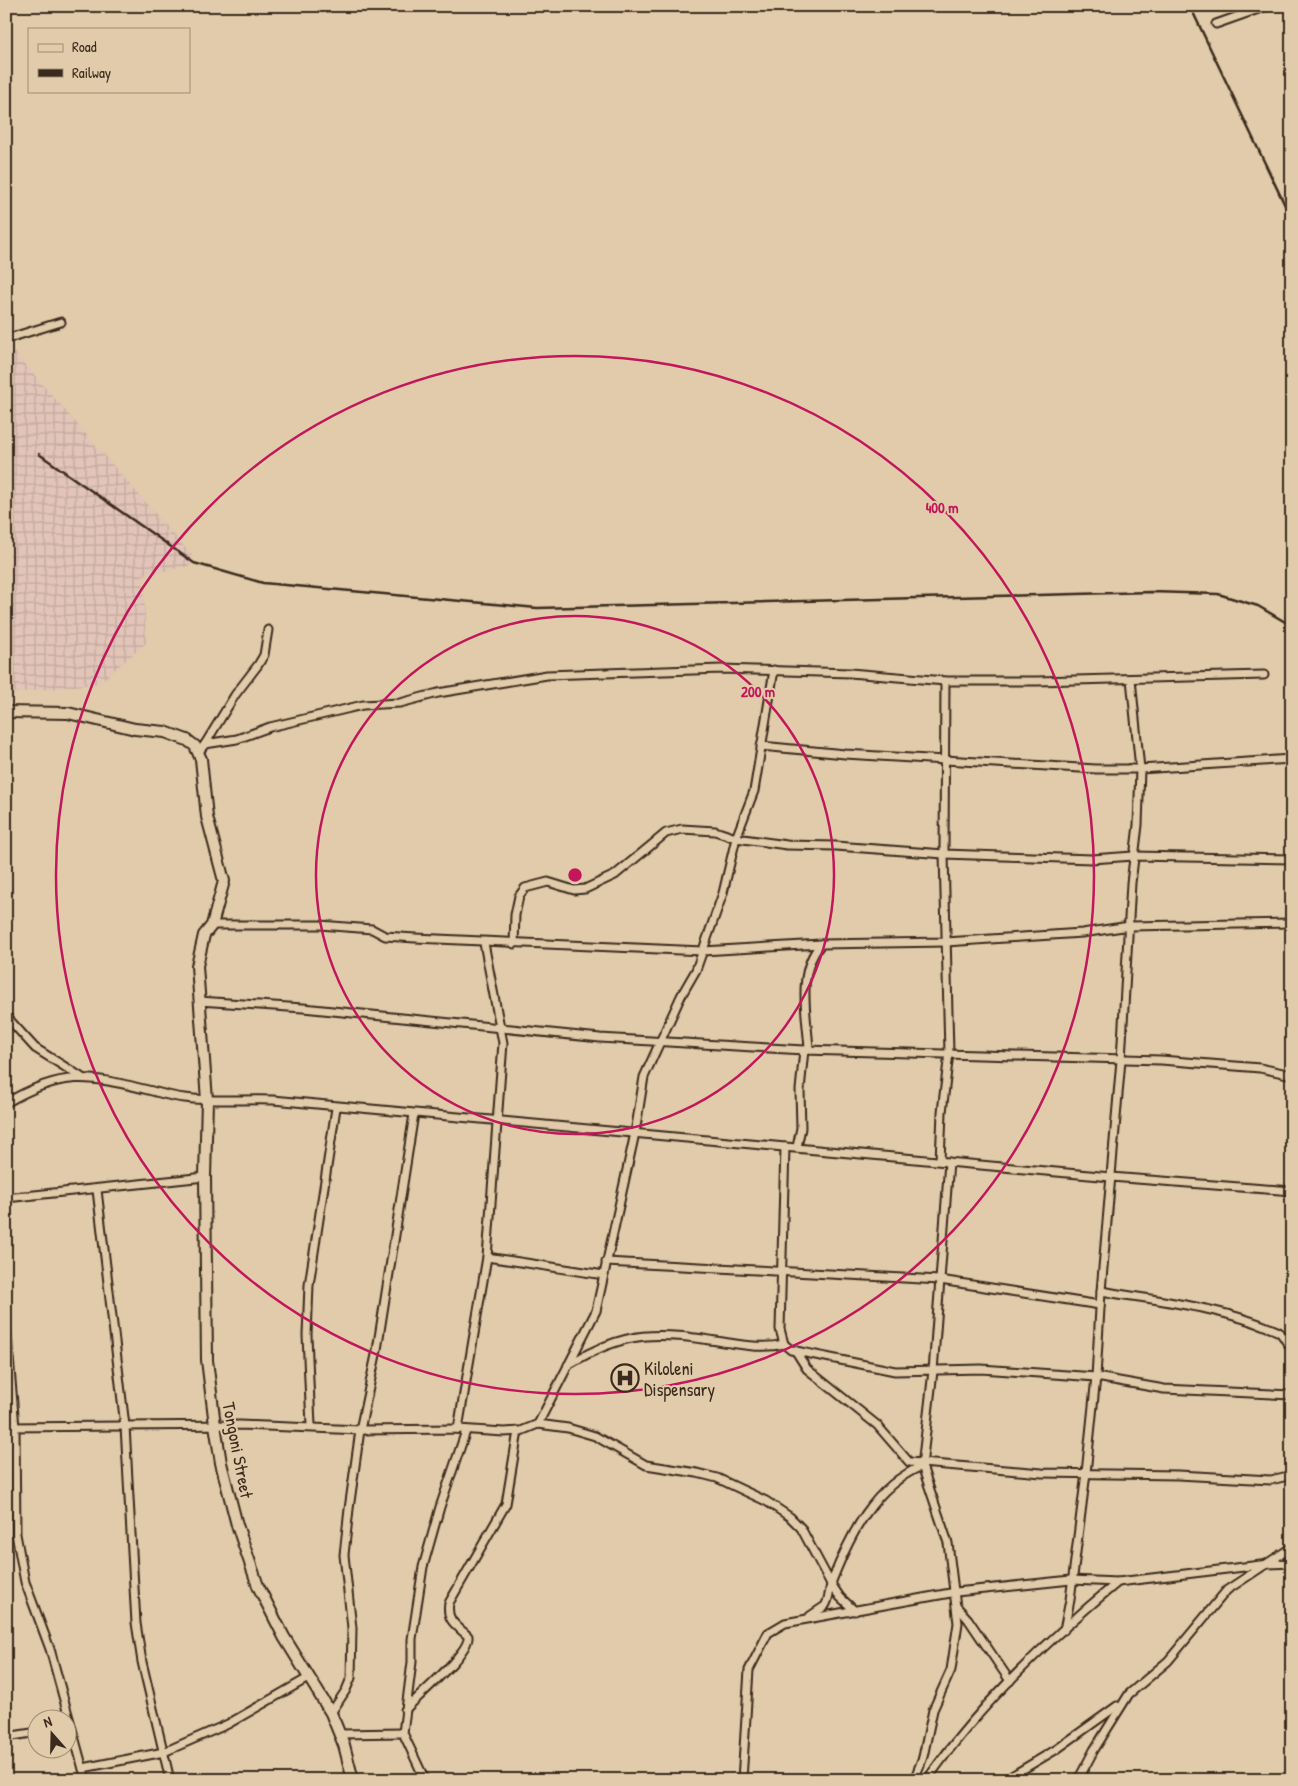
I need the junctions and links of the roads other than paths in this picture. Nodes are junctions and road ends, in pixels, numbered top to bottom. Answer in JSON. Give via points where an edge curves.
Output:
{"nodes":[{"id":1,"x":1267,"y":6,"type":"edge"},
{"id":2,"x":1216,"y":24,"type":"dead end"},
{"id":3,"x":61,"y":322,"type":"dead end"},
{"id":4,"x":6,"y":339,"type":"edge"},
{"id":5,"x":268,"y":630,"type":"dead end"},
{"id":6,"x":774,"y":670,"type":"junction"},
{"id":7,"x":1264,"y":675,"type":"dead end"},
{"id":8,"x":1131,"y":680,"type":"junction"},
{"id":9,"x":945,"y":681,"type":"junction"},
{"id":10,"x":6,"y":712,"type":"edge"},
{"id":11,"x":761,"y":746,"type":"junction"},
{"id":12,"x":202,"y":748,"type":"junction"},
{"id":13,"x":944,"y":758,"type":"junction"},
{"id":14,"x":1292,"y":759,"type":"edge"},
{"id":15,"x":1140,"y":769,"type":"junction"},
{"id":16,"x":736,"y":838,"type":"junction"},
{"id":17,"x":944,"y":854,"type":"junction"},
{"id":18,"x":1133,"y":856,"type":"junction"},
{"id":19,"x":1292,"y":859,"type":"edge"},
{"id":20,"x":1292,"y":923,"type":"edge"},
{"id":21,"x":212,"y":926,"type":"junction"},
{"id":22,"x":1130,"y":926,"type":"junction"},
{"id":23,"x":946,"y":942,"type":"junction"},
{"id":24,"x":484,"y":943,"type":"junction"},
{"id":25,"x":514,"y":944,"type":"junction"},
{"id":26,"x":821,"y":944,"type":"junction"},
{"id":27,"x":703,"y":951,"type":"junction"},
{"id":28,"x":199,"y":1001,"type":"junction"},
{"id":29,"x":6,"y":1016,"type":"edge"},
{"id":30,"x":502,"y":1027,"type":"junction"},
{"id":31,"x":659,"y":1042,"type":"junction"},
{"id":32,"x":806,"y":1050,"type":"junction"},
{"id":33,"x":949,"y":1054,"type":"junction"},
{"id":34,"x":1121,"y":1060,"type":"junction"},
{"id":35,"x":1292,"y":1075,"type":"edge"},
{"id":36,"x":81,"y":1077,"type":"junction"},
{"id":37,"x":207,"y":1100,"type":"junction"},
{"id":38,"x":6,"y":1103,"type":"edge"},
{"id":39,"x":336,"y":1108,"type":"junction"},
{"id":40,"x":414,"y":1114,"type":"junction"},
{"id":41,"x":497,"y":1120,"type":"junction"},
{"id":42,"x":634,"y":1133,"type":"junction"},
{"id":43,"x":785,"y":1147,"type":"junction"},
{"id":44,"x":797,"y":1147,"type":"junction"},
{"id":45,"x":940,"y":1161,"type":"junction"},
{"id":46,"x":949,"y":1162,"type":"junction"},
{"id":47,"x":205,"y":1177,"type":"junction"},
{"id":48,"x":1111,"y":1178,"type":"junction"},
{"id":49,"x":97,"y":1190,"type":"junction"},
{"id":50,"x":1292,"y":1191,"type":"edge"},
{"id":51,"x":6,"y":1198,"type":"edge"},
{"id":52,"x":487,"y":1258,"type":"junction"},
{"id":53,"x":606,"y":1262,"type":"junction"},
{"id":54,"x":782,"y":1272,"type":"junction"},
{"id":55,"x":604,"y":1275,"type":"junction"},
{"id":56,"x":940,"y":1280,"type":"junction"},
{"id":57,"x":1101,"y":1291,"type":"junction"},
{"id":58,"x":1100,"y":1305,"type":"junction"},
{"id":59,"x":6,"y":1322,"type":"edge"},
{"id":60,"x":784,"y":1344,"type":"junction"},
{"id":61,"x":1292,"y":1347,"type":"edge"},
{"id":62,"x":795,"y":1350,"type":"junction"},
{"id":63,"x":566,"y":1367,"type":"junction"},
{"id":64,"x":933,"y":1371,"type":"junction"},
{"id":65,"x":1096,"y":1377,"type":"junction"},
{"id":66,"x":1292,"y":1395,"type":"edge"},
{"id":67,"x":538,"y":1424,"type":"junction"},
{"id":68,"x":215,"y":1425,"type":"junction"},
{"id":69,"x":124,"y":1426,"type":"junction"},
{"id":70,"x":311,"y":1426,"type":"junction"},
{"id":71,"x":6,"y":1427,"type":"edge"},
{"id":72,"x":15,"y":1427,"type":"junction"},
{"id":73,"x":458,"y":1429,"type":"junction"},
{"id":74,"x":360,"y":1430,"type":"junction"},
{"id":75,"x":466,"y":1431,"type":"junction"},
{"id":76,"x":518,"y":1431,"type":"junction"},
{"id":77,"x":922,"y":1464,"type":"junction"},
{"id":78,"x":1086,"y":1473,"type":"junction"},
{"id":79,"x":1292,"y":1475,"type":"edge"},
{"id":80,"x":1292,"y":1547,"type":"edge"},
{"id":81,"x":1292,"y":1563,"type":"edge"},
{"id":82,"x":1269,"y":1564,"type":"junction"},
{"id":83,"x":1071,"y":1580,"type":"junction"},
{"id":84,"x":1118,"y":1582,"type":"junction"},
{"id":85,"x":830,"y":1584,"type":"junction"},
{"id":86,"x":956,"y":1592,"type":"junction"},
{"id":87,"x":957,"y":1607,"type":"junction"},
{"id":88,"x":855,"y":1611,"type":"junction"},
{"id":89,"x":801,"y":1620,"type":"junction"},
{"id":90,"x":1064,"y":1630,"type":"junction"},
{"id":91,"x":308,"y":1678,"type":"junction"},
{"id":92,"x":1010,"y":1682,"type":"junction"},
{"id":93,"x":1121,"y":1704,"type":"junction"},
{"id":94,"x":65,"y":1708,"type":"edge"},
{"id":95,"x":405,"y":1711,"type":"junction"},
{"id":96,"x":331,"y":1713,"type":"junction"},
{"id":97,"x":403,"y":1733,"type":"junction"},
{"id":98,"x":28,"y":1734,"type":"edge"},
{"id":99,"x":340,"y":1734,"type":"junction"},
{"id":100,"x":6,"y":1737,"type":"edge"},
{"id":101,"x":78,"y":1752,"type":"edge"},
{"id":102,"x":164,"y":1752,"type":"junction"},
{"id":103,"x":83,"y":1768,"type":"junction"},
{"id":104,"x":86,"y":1780,"type":"edge"},
{"id":105,"x":170,"y":1780,"type":"edge"},
{"id":106,"x":353,"y":1780,"type":"edge"},
{"id":107,"x":425,"y":1780,"type":"edge"},
{"id":108,"x":742,"y":1780,"type":"edge"},
{"id":109,"x":914,"y":1780,"type":"edge"},
{"id":110,"x":927,"y":1780,"type":"edge"},
{"id":111,"x":1005,"y":1780,"type":"edge"},
{"id":112,"x":1078,"y":1780,"type":"edge"}],
"edges":[{"from":1,"to":2,"type":"street"},
{"from":3,"to":4,"type":"street"},
{"from":5,"to":12,"type":"street","via":[[264,655]]},
{"from":6,"to":9,"type":"street","via":[[850,672]]},
{"from":6,"to":11,"type":"street"},
{"from":6,"to":12,"type":"street","via":[[664,670],[528,677],[438,692],[400,703],[363,705],[270,727]]},
{"from":7,"to":8,"type":"street"},
{"from":8,"to":9,"type":"street"},
{"from":8,"to":15,"type":"street"},
{"from":9,"to":13,"type":"street"},
{"from":10,"to":12,"type":"street","via":[[68,714],[135,729],[165,732]]},
{"from":11,"to":13,"type":"street"},
{"from":11,"to":16,"type":"street","via":[[754,791]]},
{"from":12,"to":21,"type":"street","name":"Tongoni Street","via":[[207,817],[224,881]]},
{"from":13,"to":15,"type":"street"},
{"from":13,"to":17,"type":"street"},
{"from":14,"to":15,"type":"street"},
{"from":15,"to":18,"type":"street"},
{"from":16,"to":17,"type":"street","via":[[787,845]]},
{"from":16,"to":25,"type":"street","via":[[715,832],[674,830],[608,879],[585,889],[574,890],[548,882],[525,888],[519,896],[515,914]]},
{"from":16,"to":27,"type":"street","via":[[723,893]]},
{"from":17,"to":18,"type":"street","via":[[1092,859]]},
{"from":17,"to":23,"type":"street"},
{"from":18,"to":19,"type":"street"},
{"from":18,"to":22,"type":"street"},
{"from":20,"to":22,"type":"street"},
{"from":21,"to":24,"type":"street","via":[[320,925],[372,929],[385,936]]},
{"from":21,"to":28,"type":"street","name":"Tongoni Street","via":[[204,935],[199,950]]},
{"from":22,"to":23,"type":"street","via":[[1082,933]]},
{"from":22,"to":34,"type":"street"},
{"from":23,"to":26,"type":"street"},
{"from":23,"to":33,"type":"street"},
{"from":24,"to":25,"type":"street"},
{"from":24,"to":30,"type":"street"},
{"from":25,"to":27,"type":"street"},
{"from":26,"to":27,"type":"street"},
{"from":26,"to":32,"type":"street","via":[[809,959],[805,975]]},
{"from":27,"to":31,"type":"street"},
{"from":28,"to":30,"type":"street"},
{"from":28,"to":37,"type":"street","name":"Tongoni Street"},
{"from":29,"to":36,"type":"street","via":[[35,1048]]},
{"from":30,"to":31,"type":"street"},
{"from":30,"to":41,"type":"street"},
{"from":31,"to":32,"type":"street"},
{"from":31,"to":42,"type":"street","via":[[644,1077]]},
{"from":32,"to":33,"type":"street"},
{"from":32,"to":44,"type":"street"},
{"from":33,"to":34,"type":"street"},
{"from":33,"to":45,"type":"street"},
{"from":34,"to":35,"type":"street","via":[[1211,1063]]},
{"from":34,"to":48,"type":"street"},
{"from":36,"to":37,"type":"street"},
{"from":36,"to":38,"type":"street","via":[[50,1082]]},
{"from":37,"to":39,"type":"street","via":[[247,1099]]},
{"from":37,"to":47,"type":"street","name":"Tongoni Street"},
{"from":39,"to":40,"type":"street"},
{"from":39,"to":70,"type":"street","via":[[309,1285],[307,1335]]},
{"from":40,"to":41,"type":"street"},
{"from":40,"to":74,"type":"street","via":[[377,1350]]},
{"from":41,"to":42,"type":"street"},
{"from":41,"to":52,"type":"street"},
{"from":42,"to":43,"type":"street"},
{"from":42,"to":53,"type":"street"},
{"from":43,"to":44,"type":"street"},
{"from":43,"to":54,"type":"street"},
{"from":44,"to":45,"type":"street"},
{"from":45,"to":46,"type":"street"},
{"from":46,"to":48,"type":"street"},
{"from":46,"to":56,"type":"street"},
{"from":47,"to":49,"type":"street"},
{"from":47,"to":68,"type":"street","name":"Tongoni Street","via":[[207,1360]]},
{"from":48,"to":50,"type":"street"},
{"from":48,"to":57,"type":"street"},
{"from":49,"to":51,"type":"street"},
{"from":49,"to":69,"type":"street"},
{"from":52,"to":55,"type":"street"},
{"from":52,"to":73,"type":"street"},
{"from":53,"to":54,"type":"street"},
{"from":53,"to":55,"type":"street"},
{"from":54,"to":56,"type":"street"},
{"from":54,"to":60,"type":"street","via":[[780,1329]]},
{"from":55,"to":63,"type":"street","via":[[593,1321]]},
{"from":56,"to":58,"type":"street"},
{"from":56,"to":64,"type":"street"},
{"from":57,"to":58,"type":"street"},
{"from":57,"to":61,"type":"street","via":[[1245,1319],[1277,1331]]},
{"from":58,"to":65,"type":"street"},
{"from":59,"to":72,"type":"street"},
{"from":60,"to":62,"type":"street"},
{"from":60,"to":63,"type":"street","via":[[764,1347],[671,1334],[653,1335],[603,1345]]},
{"from":62,"to":64,"type":"street","via":[[878,1369]]},
{"from":62,"to":77,"type":"street","via":[[807,1369],[877,1425],[906,1461]]},
{"from":63,"to":67,"type":"street"},
{"from":64,"to":65,"type":"street","via":[[981,1370]]},
{"from":64,"to":77,"type":"street"},
{"from":65,"to":66,"type":"street","via":[[1164,1389]]},
{"from":65,"to":78,"type":"street"},
{"from":67,"to":76,"type":"street"},
{"from":67,"to":85,"type":"street","via":[[596,1436],[646,1465],[697,1472],[766,1501],[801,1528]]},
{"from":68,"to":69,"type":"street"},
{"from":68,"to":70,"type":"street"},
{"from":68,"to":91,"type":"street","name":"Tongoni Street","via":[[235,1516],[258,1586]]},
{"from":69,"to":72,"type":"street"},
{"from":69,"to":102,"type":"street","via":[[136,1623]]},
{"from":70,"to":74,"type":"street"},
{"from":71,"to":72,"type":"street"},
{"from":72,"to":94,"type":"street","via":[[16,1534],[25,1582],[50,1648]]},
{"from":73,"to":74,"type":"street"},
{"from":73,"to":75,"type":"street"},
{"from":74,"to":96,"type":"street","via":[[344,1555],[352,1628],[352,1665],[346,1690]]},
{"from":75,"to":76,"type":"street"},
{"from":75,"to":95,"type":"street","via":[[423,1567]]},
{"from":76,"to":95,"type":"street","via":[[506,1504],[449,1603],[448,1616],[468,1636],[467,1644]]},
{"from":77,"to":78,"type":"street"},
{"from":77,"to":85,"type":"street","via":[[903,1476],[867,1510],[853,1532]]},
{"from":77,"to":86,"type":"street","via":[[948,1543]]},
{"from":78,"to":79,"type":"street","via":[[1271,1480]]},
{"from":78,"to":83,"type":"street"},
{"from":80,"to":82,"type":"street"},
{"from":81,"to":82,"type":"street"},
{"from":82,"to":84,"type":"street"},
{"from":82,"to":93,"type":"street","via":[[1227,1590],[1168,1661],[1140,1683]]},
{"from":83,"to":84,"type":"street"},
{"from":83,"to":86,"type":"street"},
{"from":83,"to":90,"type":"street"},
{"from":84,"to":90,"type":"street"},
{"from":85,"to":88,"type":"street"},
{"from":85,"to":89,"type":"street","via":[[825,1606]]},
{"from":86,"to":87,"type":"street"},
{"from":86,"to":88,"type":"street"},
{"from":87,"to":92,"type":"street"},
{"from":87,"to":109,"type":"street","via":[[951,1670],[933,1710],[923,1757]]},
{"from":88,"to":89,"type":"street"},
{"from":89,"to":108,"type":"street","via":[[785,1623],[768,1633],[748,1670]]},
{"from":90,"to":92,"type":"street"},
{"from":91,"to":96,"type":"street","name":"Tongoni Street"},
{"from":91,"to":102,"type":"street","via":[[228,1724]]},
{"from":92,"to":110,"type":"street","via":[[955,1741]]},
{"from":93,"to":111,"type":"street","via":[[1057,1749]]},
{"from":93,"to":112,"type":"street"},
{"from":95,"to":97,"type":"street"},
{"from":96,"to":99,"type":"street","name":"Tongoni Street"},
{"from":97,"to":99,"type":"street"},
{"from":97,"to":107,"type":"street"},
{"from":98,"to":100,"type":"street"},
{"from":99,"to":106,"type":"street","name":"Tongoni Street"},
{"from":101,"to":103,"type":"street"},
{"from":102,"to":103,"type":"street"},
{"from":102,"to":105,"type":"street"},
{"from":103,"to":104,"type":"street"}]}
